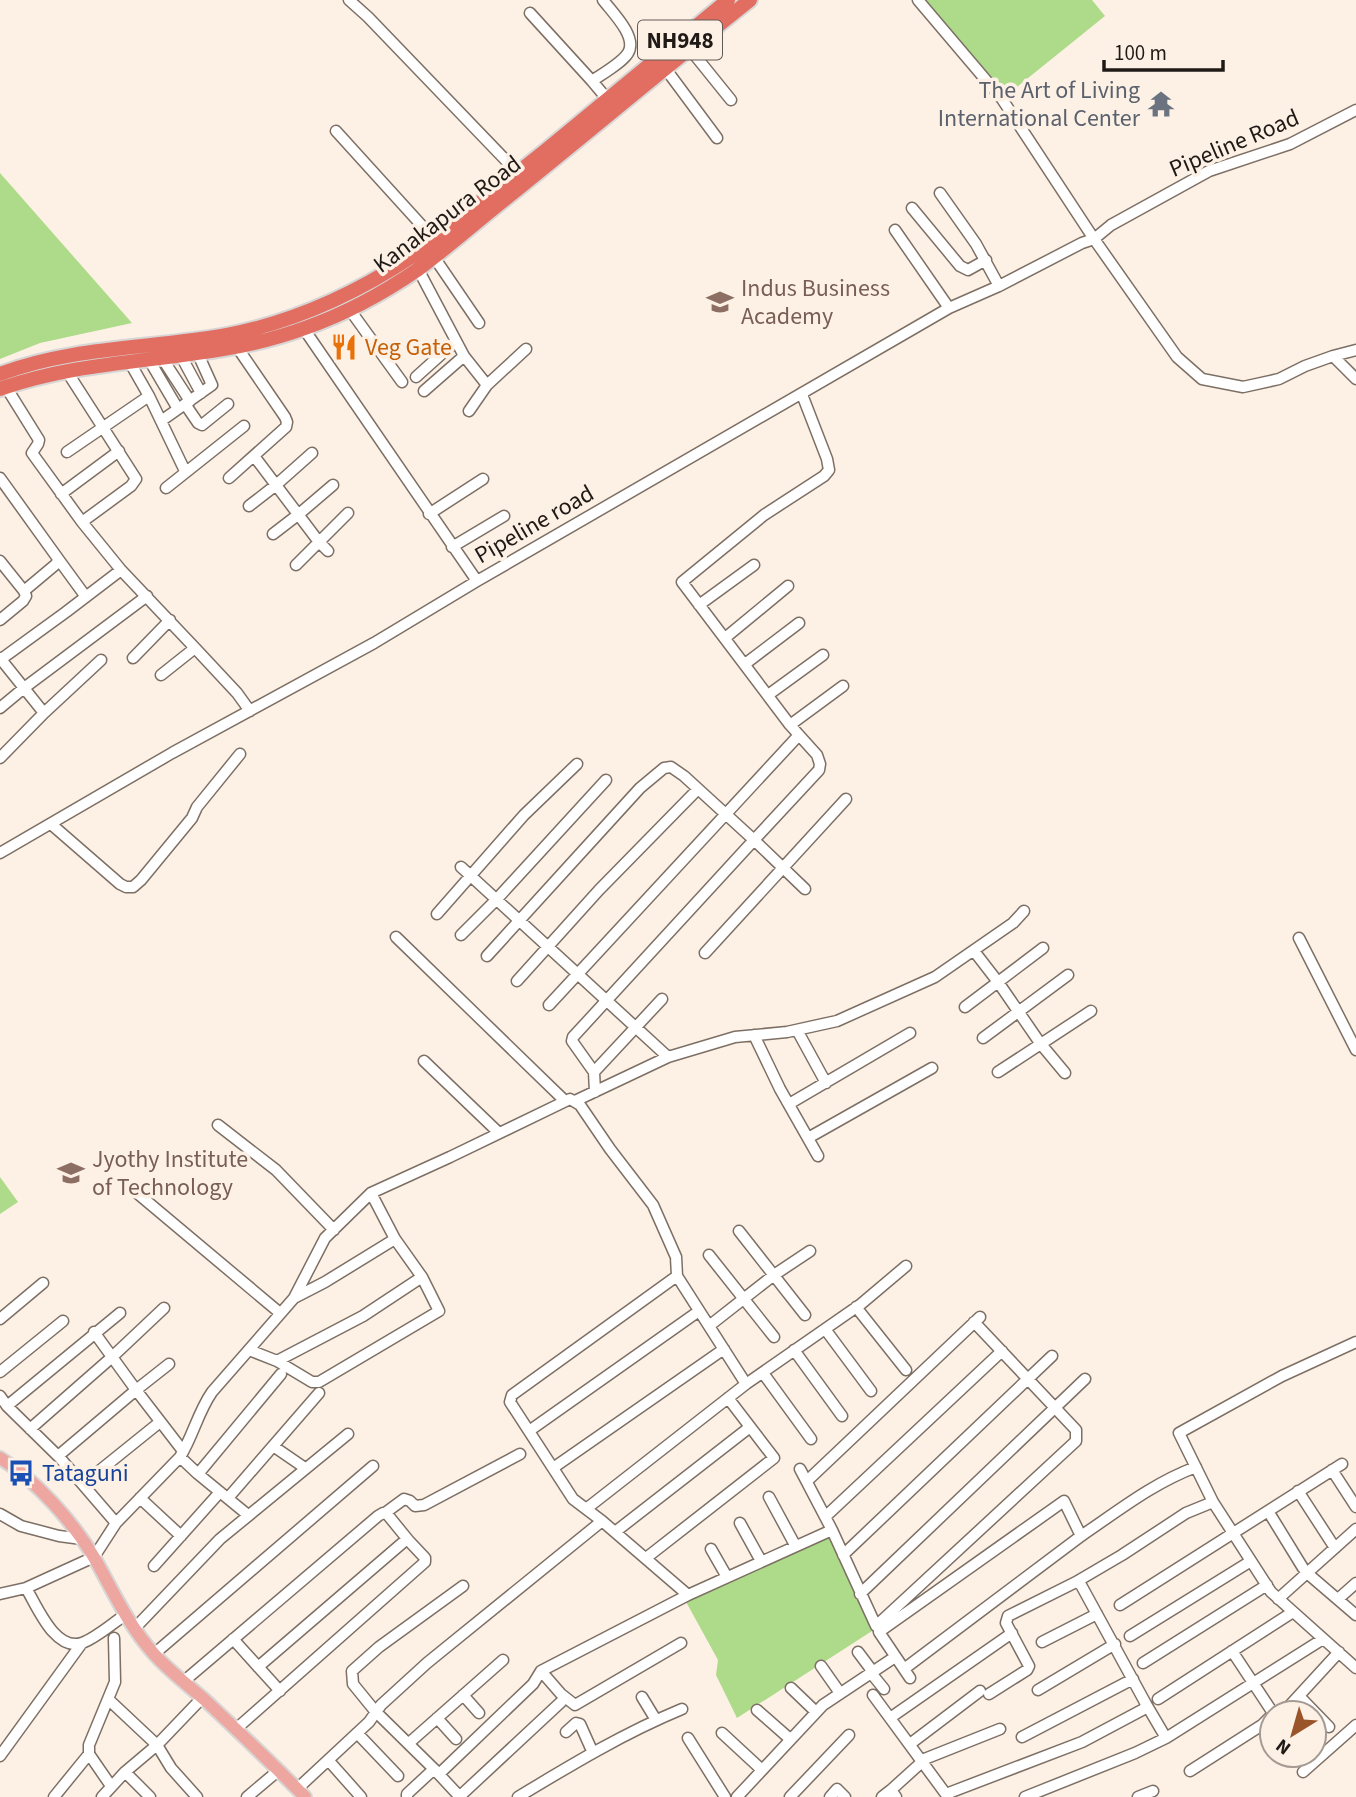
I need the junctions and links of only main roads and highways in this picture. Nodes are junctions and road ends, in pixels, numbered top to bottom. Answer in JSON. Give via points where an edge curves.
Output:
{"nodes":[{"id":1,"x":727,"y":0,"type":"edge"},
{"id":2,"x":750,"y":0,"type":"edge"},
{"id":3,"x":636,"y":84,"type":"junction"},
{"id":4,"x":95,"y":350,"type":"junction"},
{"id":5,"x":98,"y":365,"type":"junction"},
{"id":6,"x":2,"y":384,"type":"edge"},
{"id":7,"x":0,"y":1458,"type":"edge"},
{"id":8,"x":301,"y":1793,"type":"edge"}],
"edges":[{"from":1,"to":3,"type":"highway","name":"Kanakapura Road","number":"NH948"},
{"from":2,"to":3,"type":"highway","name":"Kanakapura Road","number":"NH948","via":[[665,68]]},
{"from":3,"to":4,"type":"highway","name":"Kanakapura Road","number":"NH948","via":[[608,100],[414,255],[340,298],[227,335]]},
{"from":3,"to":5,"type":"highway","name":"Kanakapura Road","number":"NH948","via":[[553,162],[434,257],[350,310],[304,329],[237,347]]},
{"from":4,"to":5,"type":"highway"},
{"from":4,"to":6,"type":"highway","name":"Kanakapura Road","number":"NH948","via":[[46,359]]},
{"from":5,"to":6,"type":"highway","name":"Kanakapura Road","number":"NH948"},
{"from":7,"to":8,"type":"main road","via":[[45,1496],[82,1539],[125,1615],[154,1654]]}]}
